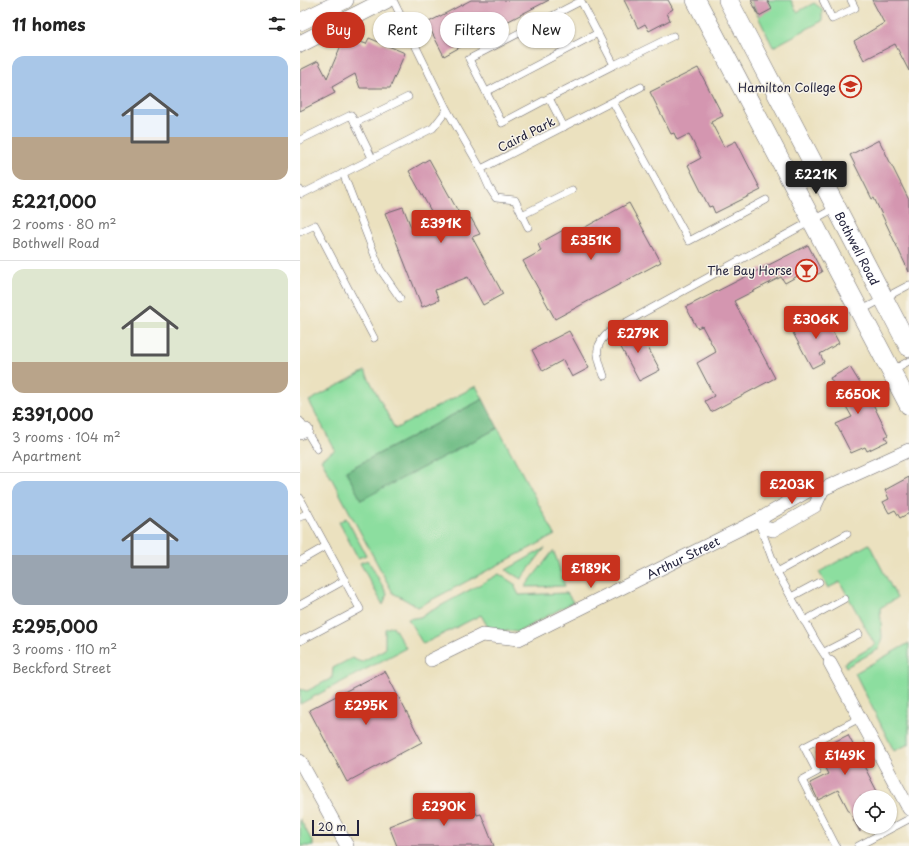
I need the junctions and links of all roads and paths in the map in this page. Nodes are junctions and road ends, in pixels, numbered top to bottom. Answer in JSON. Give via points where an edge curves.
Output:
{"nodes":[{"id":1,"x":345,"y":0,"type":"edge"},
{"id":2,"x":386,"y":0,"type":"edge"},
{"id":3,"x":393,"y":0,"type":"edge"},
{"id":4,"x":696,"y":0,"type":"edge"},
{"id":5,"x":728,"y":0,"type":"edge"},
{"id":6,"x":824,"y":0,"type":"edge"},
{"id":7,"x":851,"y":0,"type":"edge"},
{"id":8,"x":300,"y":22,"type":"edge"},
{"id":9,"x":598,"y":33,"type":"junction"},
{"id":10,"x":673,"y":36,"type":"dead end"},
{"id":11,"x":300,"y":44,"type":"edge"},
{"id":12,"x":614,"y":65,"type":"junction"},
{"id":13,"x":641,"y":87,"type":"dead end"},
{"id":14,"x":486,"y":92,"type":"junction"},
{"id":15,"x":408,"y":97,"type":"dead end"},
{"id":16,"x":549,"y":98,"type":"junction"},
{"id":17,"x":613,"y":102,"type":"junction"},
{"id":18,"x":448,"y":110,"type":"junction"},
{"id":19,"x":355,"y":123,"type":"junction"},
{"id":20,"x":564,"y":127,"type":"junction"},
{"id":21,"x":300,"y":140,"type":"edge"},
{"id":22,"x":372,"y":158,"type":"junction"},
{"id":23,"x":481,"y":169,"type":"junction"},
{"id":24,"x":343,"y":173,"type":"junction"},
{"id":25,"x":572,"y":190,"type":"dead end"},
{"id":26,"x":301,"y":193,"type":"edge"},
{"id":27,"x":766,"y":200,"type":"dead end"},
{"id":28,"x":836,"y":208,"type":"junction"},
{"id":29,"x":522,"y":215,"type":"junction"},
{"id":30,"x":812,"y":221,"type":"junction"},
{"id":31,"x":528,"y":227,"type":"dead end"},
{"id":32,"x":300,"y":232,"type":"edge"},
{"id":33,"x":909,"y":284,"type":"edge"},
{"id":34,"x":400,"y":298,"type":"dead end"},
{"id":35,"x":884,"y":298,"type":"junction"},
{"id":36,"x":859,"y":311,"type":"junction"},
{"id":37,"x":374,"y":338,"type":"dead end"},
{"id":38,"x":909,"y":347,"type":"edge"},
{"id":39,"x":909,"y":361,"type":"edge"},
{"id":40,"x":891,"y":371,"type":"junction"},
{"id":41,"x":604,"y":376,"type":"dead end"},
{"id":42,"x":909,"y":405,"type":"edge"},
{"id":43,"x":302,"y":428,"type":"edge"},
{"id":44,"x":317,"y":449,"type":"dead end"},
{"id":45,"x":909,"y":450,"type":"edge"},
{"id":46,"x":300,"y":498,"type":"edge"},
{"id":47,"x":308,"y":513,"type":"junction"},
{"id":48,"x":300,"y":517,"type":"edge"},
{"id":49,"x":758,"y":520,"type":"junction"},
{"id":50,"x":848,"y":534,"type":"dead end"},
{"id":51,"x":326,"y":546,"type":"junction"},
{"id":52,"x":300,"y":561,"type":"edge"},
{"id":53,"x":777,"y":572,"type":"junction"},
{"id":54,"x":345,"y":580,"type":"junction"},
{"id":55,"x":819,"y":582,"type":"dead end"},
{"id":56,"x":791,"y":597,"type":"junction"},
{"id":57,"x":844,"y":599,"type":"dead end"},
{"id":58,"x":300,"y":605,"type":"edge"},
{"id":59,"x":804,"y":621,"type":"junction"},
{"id":60,"x":859,"y":634,"type":"dead end"},
{"id":61,"x":300,"y":642,"type":"edge"},
{"id":62,"x":827,"y":658,"type":"junction"},
{"id":63,"x":431,"y":660,"type":"dead end"},
{"id":64,"x":860,"y":718,"type":"junction"},
{"id":65,"x":302,"y":767,"type":"edge"},
{"id":66,"x":909,"y":809,"type":"edge"},
{"id":67,"x":909,"y":820,"type":"edge"},
{"id":68,"x":347,"y":846,"type":"edge"},
{"id":69,"x":836,"y":846,"type":"edge"},
{"id":70,"x":858,"y":846,"type":"edge"}],
"edges":[{"from":1,"to":8,"type":"street"},
{"from":2,"to":11,"type":"street"},
{"from":3,"to":18,"type":"lane"},
{"from":4,"to":30,"type":"main road"},
{"from":5,"to":28,"type":"main road","name":"Bothwell Road"},
{"from":6,"to":7,"type":"lane","via":[[832,19],[855,8]]},
{"from":9,"to":12,"type":"lane"},
{"from":9,"to":14,"type":"lane"},
{"from":9,"to":14,"type":"lane","via":[[581,1],[469,59]]},
{"from":10,"to":12,"type":"lane"},
{"from":12,"to":16,"type":"lane"},
{"from":13,"to":17,"type":"lane","name":"Caird Park"},
{"from":14,"to":16,"type":"lane","via":[[502,123]]},
{"from":15,"to":19,"type":"lane"},
{"from":16,"to":20,"type":"lane"},
{"from":17,"to":20,"type":"lane","name":"Caird Park"},
{"from":17,"to":27,"type":"lane","via":[[689,241]]},
{"from":18,"to":22,"type":"lane","via":[[433,128]]},
{"from":18,"to":23,"type":"lane"},
{"from":19,"to":21,"type":"lane","via":[[351,115]]},
{"from":19,"to":22,"type":"lane"},
{"from":20,"to":23,"type":"lane","name":"Caird Park"},
{"from":22,"to":24,"type":"lane"},
{"from":23,"to":29,"type":"lane","via":[[496,198],[515,200]]},
{"from":24,"to":26,"type":"lane"},
{"from":24,"to":34,"type":"lane","via":[[380,269]]},
{"from":25,"to":29,"type":"lane"},
{"from":28,"to":30,"type":"lane"},
{"from":28,"to":35,"type":"main road","name":"Bothwell Road"},
{"from":29,"to":31,"type":"lane"},
{"from":30,"to":36,"type":"main road"},
{"from":30,"to":41,"type":"lane","via":[[610,331],[601,338],[597,347]]},
{"from":32,"to":37,"type":"lane","via":[[315,224]]},
{"from":33,"to":35,"type":"lane"},
{"from":35,"to":36,"type":"lane"},
{"from":35,"to":38,"type":"main road","name":"Bothwell Road"},
{"from":36,"to":40,"type":"main road"},
{"from":39,"to":40,"type":"lane"},
{"from":40,"to":42,"type":"main road"},
{"from":43,"to":44,"type":"lane"},
{"from":45,"to":49,"type":"street","via":[[824,489],[815,506],[773,530],[766,528]]},
{"from":46,"to":47,"type":"lane"},
{"from":47,"to":48,"type":"lane"},
{"from":47,"to":51,"type":"lane"},
{"from":49,"to":53,"type":"lane"},
{"from":49,"to":63,"type":"street","name":"Arthur Street","via":[[519,638],[482,635]]},
{"from":50,"to":53,"type":"lane"},
{"from":51,"to":52,"type":"lane"},
{"from":51,"to":54,"type":"lane"},
{"from":53,"to":56,"type":"lane"},
{"from":54,"to":58,"type":"lane"},
{"from":54,"to":61,"type":"lane","via":[[360,609]]},
{"from":55,"to":56,"type":"lane"},
{"from":56,"to":59,"type":"lane"},
{"from":57,"to":59,"type":"lane"},
{"from":59,"to":62,"type":"lane"},
{"from":60,"to":62,"type":"lane"},
{"from":62,"to":64,"type":"street"},
{"from":64,"to":66,"type":"street"},
{"from":64,"to":69,"type":"lane","via":[[804,747],[817,772],[802,780]]},
{"from":65,"to":68,"type":"street"},
{"from":67,"to":70,"type":"lane"}]}
